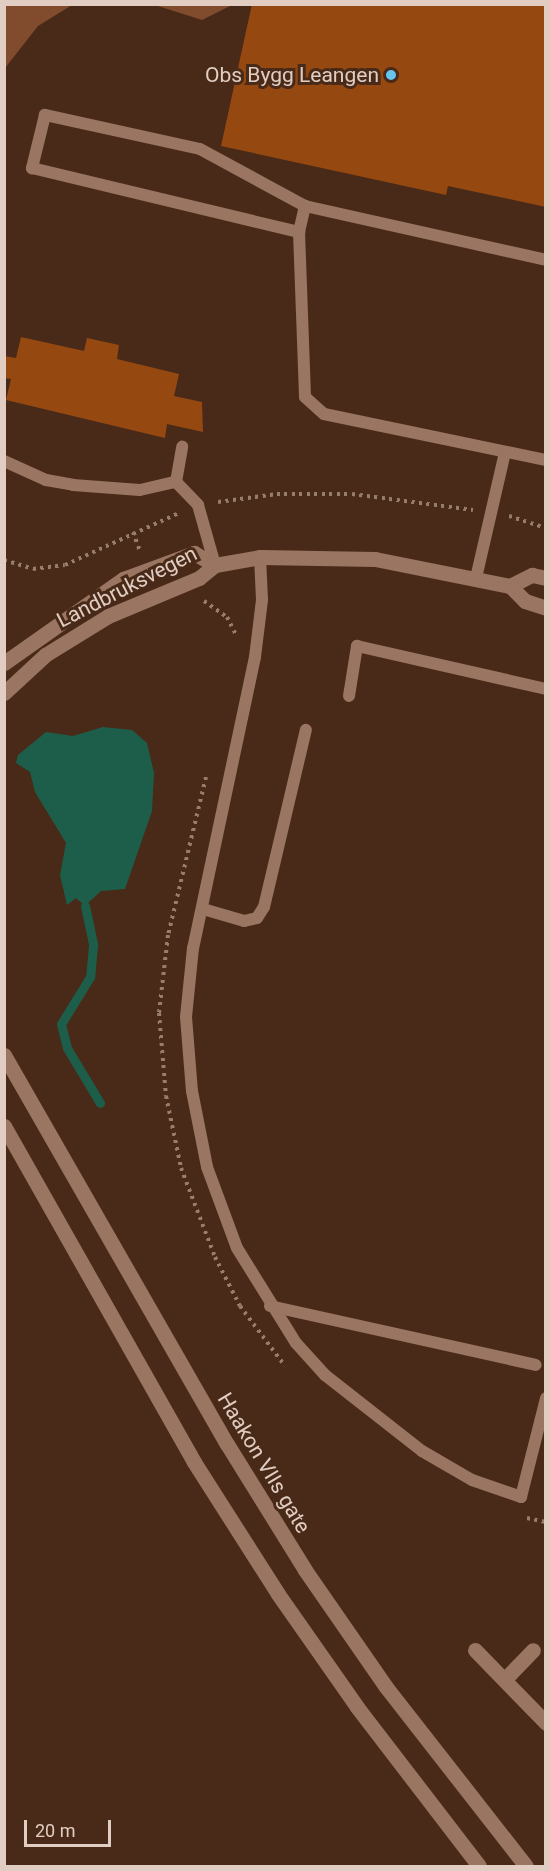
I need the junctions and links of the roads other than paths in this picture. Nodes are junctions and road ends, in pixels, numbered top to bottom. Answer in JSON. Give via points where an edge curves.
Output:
{"nodes":[{"id":1,"x":305,"y":206,"type":"junction"},
{"id":2,"x":299,"y":232,"type":"junction"},
{"id":3,"x":546,"y":260,"type":"edge"},
{"id":4,"x":182,"y":447,"type":"dead end"},
{"id":5,"x":505,"y":452,"type":"junction"},
{"id":6,"x":546,"y":460,"type":"edge"},
{"id":7,"x":4,"y":461,"type":"edge"},
{"id":8,"x":176,"y":482,"type":"junction"},
{"id":9,"x":260,"y":558,"type":"junction"},
{"id":10,"x":215,"y":565,"type":"junction"},
{"id":11,"x":476,"y":578,"type":"junction"},
{"id":12,"x":546,"y":578,"type":"edge"},
{"id":13,"x":510,"y":586,"type":"junction"},
{"id":14,"x":546,"y":608,"type":"edge"},
{"id":15,"x":4,"y":663,"type":"edge"},
{"id":16,"x":546,"y":689,"type":"edge"},
{"id":17,"x":4,"y":693,"type":"edge"},
{"id":18,"x":349,"y":696,"type":"dead end"},
{"id":19,"x":306,"y":730,"type":"dead end"},
{"id":20,"x":203,"y":909,"type":"junction"},
{"id":21,"x":4,"y":1055,"type":"edge"},
{"id":22,"x":4,"y":1126,"type":"edge"},
{"id":23,"x":270,"y":1306,"type":"junction"},
{"id":24,"x":536,"y":1365,"type":"dead end"},
{"id":25,"x":546,"y":1398,"type":"edge"},
{"id":26,"x":475,"y":1650,"type":"dead end"},
{"id":27,"x":533,"y":1650,"type":"dead end"},
{"id":28,"x":505,"y":1678,"type":"junction"},
{"id":29,"x":546,"y":1723,"type":"edge"},
{"id":30,"x":479,"y":1866,"type":"edge"},
{"id":31,"x":526,"y":1866,"type":"edge"}],
"edges":[{"from":1,"to":2,"type":"lane"},
{"from":1,"to":2,"type":"lane","via":[[200,149],[45,115],[32,168]]},
{"from":1,"to":3,"type":"lane"},
{"from":2,"to":5,"type":"lane","via":[[305,396],[324,414]]},
{"from":4,"to":8,"type":"lane"},
{"from":5,"to":6,"type":"lane"},
{"from":5,"to":11,"type":"lane"},
{"from":7,"to":8,"type":"lane","via":[[46,480],[74,485],[140,489]]},
{"from":8,"to":10,"type":"lane","via":[[198,505]]},
{"from":9,"to":10,"type":"main road","name":"Landbruksvegen"},
{"from":9,"to":11,"type":"main road","name":"Landbruksvegen","via":[[375,559]]},
{"from":9,"to":20,"type":"lane","via":[[262,600],[255,657]]},
{"from":10,"to":15,"type":"main road","name":"Landbruksvegen","via":[[194,553],[123,579]]},
{"from":10,"to":17,"type":"main road","name":"Landbruksvegen","via":[[199,578],[88,627],[45,656]]},
{"from":11,"to":13,"type":"main road","name":"Landbruksvegen"},
{"from":12,"to":13,"type":"main road","via":[[532,575]]},
{"from":13,"to":14,"type":"main road","name":"Landbruksvegen","via":[[525,601]]},
{"from":16,"to":18,"type":"lane","via":[[357,646]]},
{"from":19,"to":20,"type":"lane","via":[[264,907],[256,918],[244,921]]},
{"from":20,"to":23,"type":"lane","via":[[186,1017],[192,1091],[207,1167],[237,1248]]},
{"from":21,"to":31,"type":"main road","name":"Haakon VIIs gate","via":[[227,1444],[305,1570],[386,1687]]},
{"from":22,"to":30,"type":"main road","via":[[194,1462],[278,1594],[357,1707]]},
{"from":23,"to":24,"type":"lane"},
{"from":23,"to":25,"type":"lane","via":[[325,1375],[378,1419],[472,1480],[521,1497]]},
{"from":26,"to":28,"type":"main road"},
{"from":27,"to":28,"type":"main road"},
{"from":28,"to":29,"type":"main road"}]}
